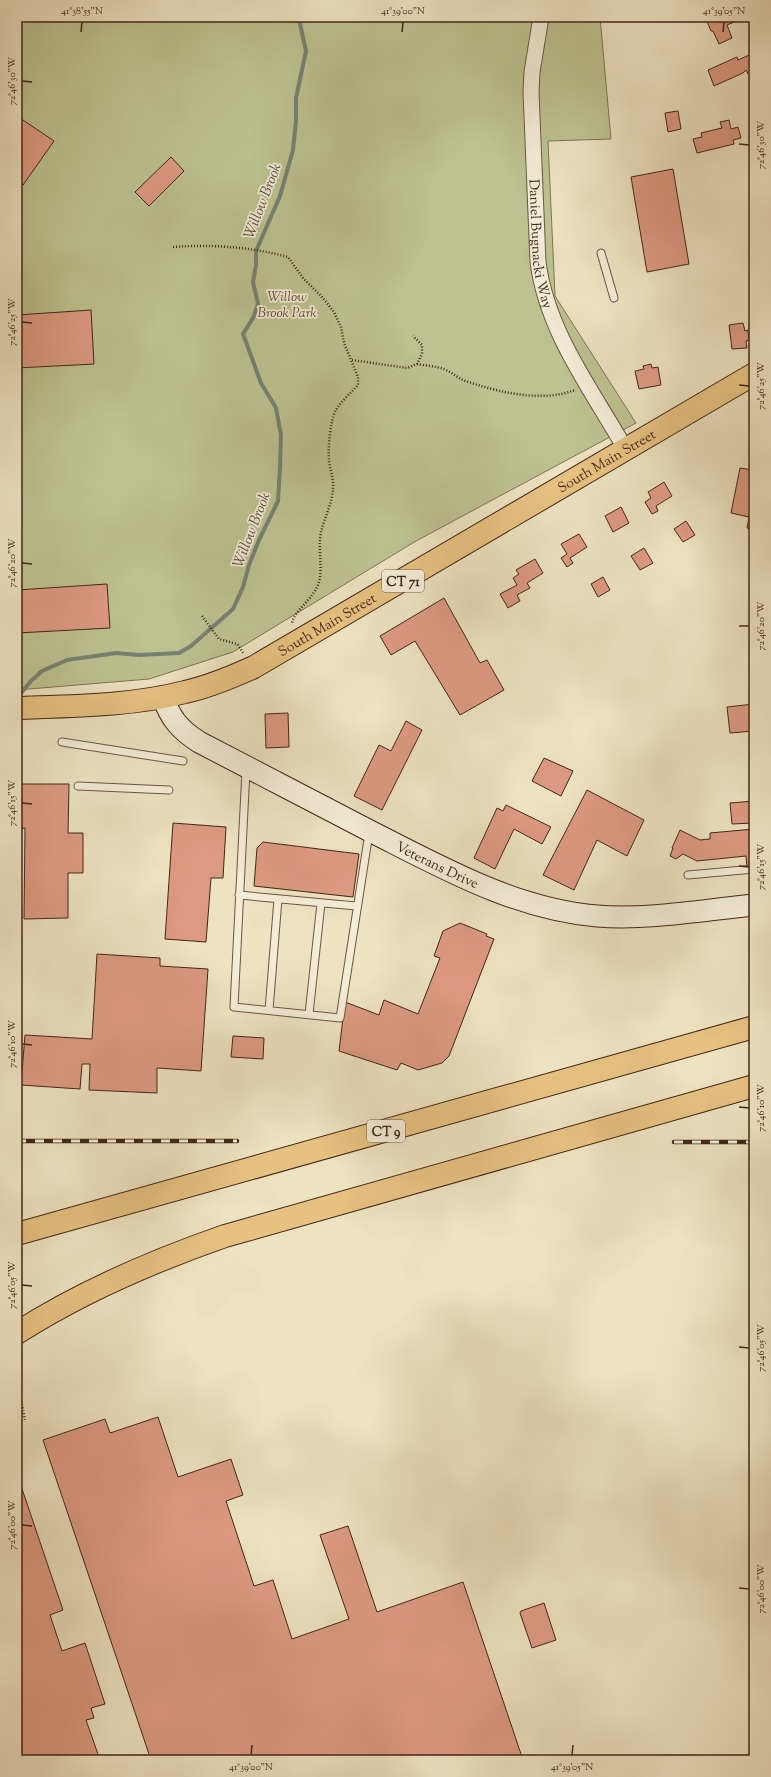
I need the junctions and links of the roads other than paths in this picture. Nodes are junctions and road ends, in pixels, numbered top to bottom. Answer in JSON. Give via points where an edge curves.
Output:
{"nodes":[{"id":1,"x":541,"y":17,"type":"edge"},
{"id":2,"x":601,"y":253,"type":"dead end"},
{"id":3,"x":614,"y":298,"type":"dead end"},
{"id":4,"x":754,"y":374,"type":"edge"},
{"id":5,"x":626,"y":450,"type":"junction"},
{"id":6,"x":163,"y":697,"type":"junction"},
{"id":7,"x":21,"y":708,"type":"edge"},
{"id":8,"x":62,"y":742,"type":"dead end"},
{"id":9,"x":183,"y":761,"type":"dead end"},
{"id":10,"x":246,"y":768,"type":"junction"},
{"id":11,"x":78,"y":786,"type":"dead end"},
{"id":12,"x":169,"y":790,"type":"dead end"},
{"id":13,"x":369,"y":830,"type":"junction"},
{"id":14,"x":754,"y":869,"type":"edge"},
{"id":15,"x":688,"y":874,"type":"dead end"},
{"id":16,"x":239,"y":895,"type":"junction"},
{"id":17,"x":278,"y":899,"type":"junction"},
{"id":18,"x":321,"y":903,"type":"junction"},
{"id":19,"x":754,"y":905,"type":"edge"},
{"id":20,"x":356,"y":906,"type":"junction"},
{"id":21,"x":269,"y":1010,"type":"junction"},
{"id":22,"x":308,"y":1014,"type":"junction"},
{"id":23,"x":754,"y":1027,"type":"edge"},
{"id":24,"x":754,"y":1086,"type":"edge"},
{"id":25,"x":17,"y":1234,"type":"edge"},
{"id":26,"x":17,"y":1333,"type":"edge"}],
"edges":[{"from":1,"to":5,"type":"street","name":"Daniel Bugnacki Way","via":[[531,92],[540,275],[560,336],[586,385]]},
{"from":2,"to":3,"type":"lane"},
{"from":4,"to":5,"type":"main road","name":"South Main Street","number":"CT 71"},
{"from":5,"to":6,"type":"main road","name":"South Main Street","number":"CT 71","via":[[265,662],[204,687]]},
{"from":6,"to":7,"type":"main road","name":"South Main Street","number":"CT 71"},
{"from":6,"to":10,"type":"street","name":"Veterans Drive","via":[[176,724],[186,734]]},
{"from":8,"to":9,"type":"lane"},
{"from":10,"to":13,"type":"street","name":"Veterans Drive"},
{"from":10,"to":16,"type":"lane"},
{"from":11,"to":12,"type":"lane"},
{"from":13,"to":19,"type":"street","name":"Veterans Drive","via":[[471,881],[503,895],[545,908],[616,917]]},
{"from":13,"to":20,"type":"lane"},
{"from":14,"to":15,"type":"lane"},
{"from":16,"to":17,"type":"lane"},
{"from":16,"to":21,"type":"lane","via":[[234,1007]]},
{"from":17,"to":18,"type":"lane"},
{"from":17,"to":21,"type":"lane"},
{"from":18,"to":20,"type":"lane"},
{"from":18,"to":22,"type":"lane"},
{"from":20,"to":22,"type":"lane","via":[[340,1018]]},
{"from":21,"to":22,"type":"lane"},
{"from":23,"to":25,"type":"main road","number":"CT 9"},
{"from":24,"to":26,"type":"main road","via":[[237,1232],[152,1264],[75,1300]]}]}
